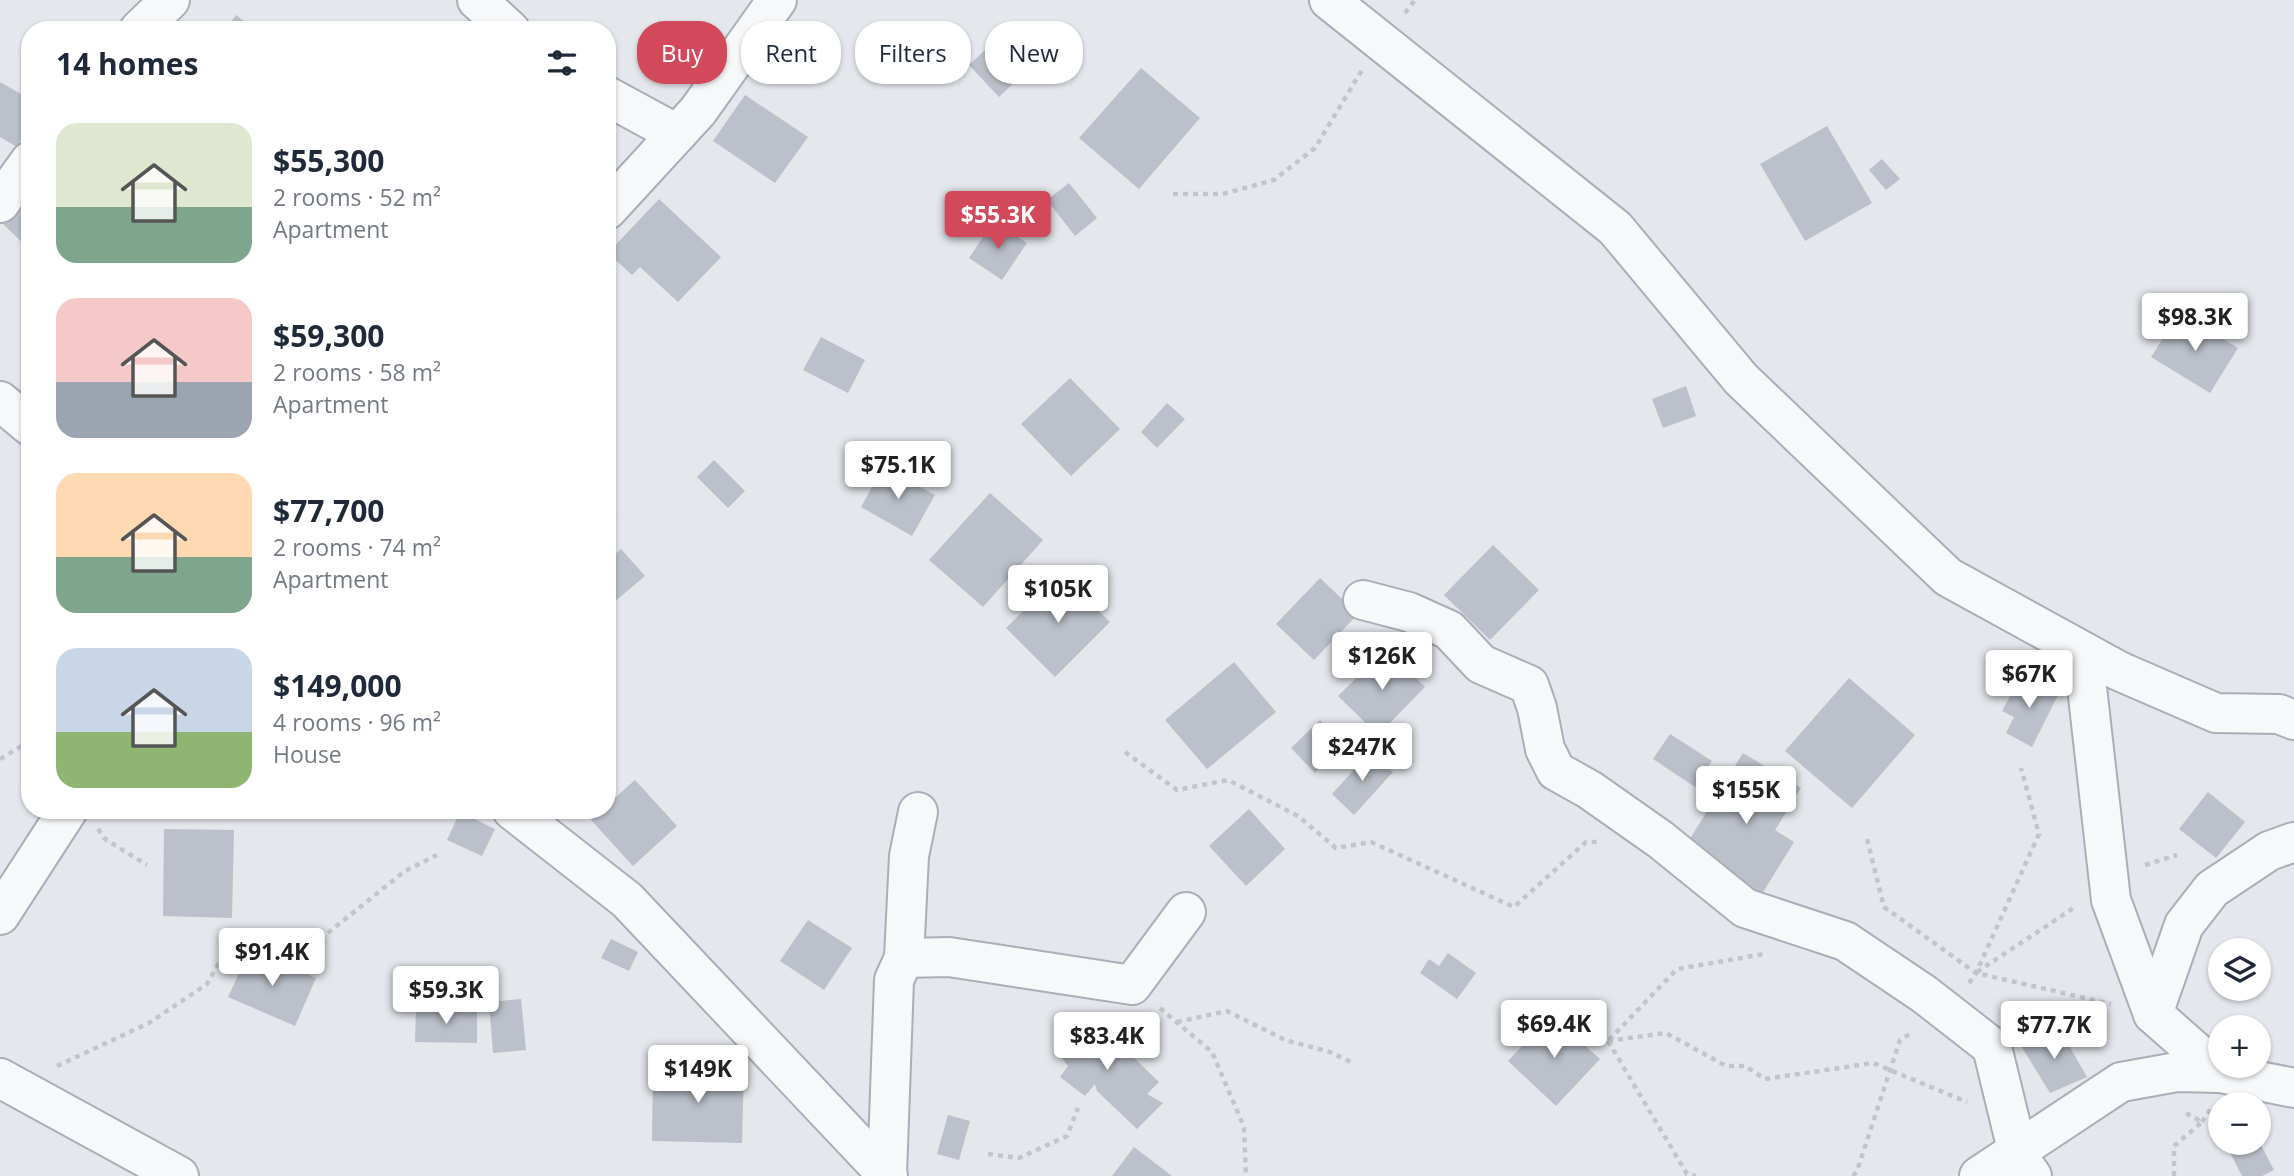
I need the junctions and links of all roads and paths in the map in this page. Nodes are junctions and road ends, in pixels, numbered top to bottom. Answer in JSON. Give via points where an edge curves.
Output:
{"nodes":[{"id":1,"x":170,"y":0,"type":"edge"},
{"id":2,"x":477,"y":0,"type":"edge"},
{"id":3,"x":777,"y":0,"type":"edge"},
{"id":4,"x":1329,"y":0,"type":"edge"},
{"id":5,"x":1415,"y":0,"type":"edge"},
{"id":6,"x":148,"y":21,"type":"edge"},
{"id":7,"x":500,"y":21,"type":"edge"},
{"id":8,"x":1380,"y":41,"type":"junction"},
{"id":9,"x":616,"y":101,"type":"edge"},
{"id":10,"x":677,"y":134,"type":"junction"},
{"id":11,"x":21,"y":174,"type":"edge"},
{"id":12,"x":1173,"y":194,"type":"dead end"},
{"id":13,"x":616,"y":200,"type":"edge"},
{"id":14,"x":0,"y":203,"type":"edge"},
{"id":15,"x":0,"y":401,"type":"edge"},
{"id":16,"x":21,"y":418,"type":"edge"},
{"id":17,"x":1363,"y":600,"type":"dead end"},
{"id":18,"x":2083,"y":652,"type":"junction"},
{"id":19,"x":2294,"y":720,"type":"edge"},
{"id":20,"x":21,"y":747,"type":"edge"},
{"id":21,"x":1125,"y":752,"type":"dead end"},
{"id":22,"x":0,"y":759,"type":"edge"},
{"id":23,"x":2021,"y":768,"type":"dead end"},
{"id":24,"x":918,"y":812,"type":"dead end"},
{"id":25,"x":77,"y":819,"type":"edge"},
{"id":26,"x":84,"y":819,"type":"edge"},
{"id":27,"x":524,"y":819,"type":"edge"},
{"id":28,"x":1867,"y":839,"type":"dead end"},
{"id":29,"x":1598,"y":842,"type":"dead end"},
{"id":30,"x":2294,"y":842,"type":"edge"},
{"id":31,"x":437,"y":855,"type":"dead end"},
{"id":32,"x":147,"y":865,"type":"dead end"},
{"id":33,"x":1186,"y":912,"type":"dead end"},
{"id":34,"x":0,"y":915,"type":"edge"},
{"id":35,"x":1768,"y":954,"type":"dead end"},
{"id":36,"x":904,"y":958,"type":"junction"},
{"id":37,"x":1976,"y":973,"type":"junction"},
{"id":38,"x":1132,"y":985,"type":"junction"},
{"id":39,"x":1946,"y":1011,"type":"junction"},
{"id":40,"x":2153,"y":1014,"type":"junction"},
{"id":41,"x":1176,"y":1022,"type":"junction"},
{"id":42,"x":1608,"y":1041,"type":"junction"},
{"id":43,"x":2208,"y":1062,"type":"edge"},
{"id":44,"x":1355,"y":1064,"type":"dead end"},
{"id":45,"x":1889,"y":1070,"type":"junction"},
{"id":46,"x":2208,"y":1073,"type":"edge"},
{"id":47,"x":2245,"y":1078,"type":"edge"},
{"id":48,"x":7,"y":1082,"type":"edge"},
{"id":49,"x":2294,"y":1088,"type":"edge"},
{"id":50,"x":1078,"y":1108,"type":"dead end"},
{"id":51,"x":2178,"y":1108,"type":"dead end"},
{"id":52,"x":2020,"y":1149,"type":"edge"},
{"id":53,"x":988,"y":1154,"type":"dead end"},
{"id":54,"x":179,"y":1176,"type":"edge"},
{"id":55,"x":888,"y":1176,"type":"edge"},
{"id":56,"x":1246,"y":1176,"type":"edge"},
{"id":57,"x":1696,"y":1176,"type":"edge"},
{"id":58,"x":1853,"y":1176,"type":"edge"},
{"id":59,"x":1979,"y":1176,"type":"edge"},
{"id":60,"x":2174,"y":1176,"type":"edge"}],
"edges":[{"from":1,"to":6,"type":"street"},
{"from":2,"to":7,"type":"street"},
{"from":3,"to":10,"type":"street"},
{"from":4,"to":8,"type":"street"},
{"from":5,"to":8,"type":"path"},
{"from":8,"to":12,"type":"path","via":[[1315,148],[1274,180],[1223,194]]},
{"from":8,"to":18,"type":"street","via":[[1615,228],[1741,379],[1948,577]]},
{"from":9,"to":10,"type":"street"},
{"from":10,"to":13,"type":"street"},
{"from":11,"to":14,"type":"street"},
{"from":15,"to":16,"type":"street"},
{"from":17,"to":39,"type":"street","via":[[1409,612],[1449,630],[1481,664],[1529,685],[1545,749],[1556,771],[1661,840],[1745,908],[1845,941]]},
{"from":18,"to":19,"type":"street","via":[[2216,713],[2278,714]]},
{"from":18,"to":40,"type":"street","via":[[2111,900]]},
{"from":20,"to":22,"type":"path"},
{"from":21,"to":29,"type":"path","via":[[1177,790],[1228,780],[1298,816],[1335,848],[1371,842],[1514,907],[1586,842]]},
{"from":23,"to":37,"type":"path","via":[[2039,834]]},
{"from":24,"to":36,"type":"street","via":[[909,856]]},
{"from":25,"to":34,"type":"street"},
{"from":26,"to":32,"type":"path","via":[[105,839]]},
{"from":27,"to":55,"type":"street","via":[[627,900]]},
{"from":28,"to":37,"type":"path","via":[[1884,907]]},
{"from":30,"to":40,"type":"street","via":[[2269,851],[2212,889],[2184,925]]},
{"from":31,"to":48,"type":"path","via":[[405,871],[324,936],[276,943],[252,934],[227,949],[207,984],[149,1023]]},
{"from":33,"to":38,"type":"street"},
{"from":35,"to":42,"type":"path","via":[[1677,969]]},
{"from":36,"to":38,"type":"street","via":[[949,957]]},
{"from":36,"to":55,"type":"street","via":[[894,980]]},
{"from":37,"to":39,"type":"path"},
{"from":37,"to":40,"type":"path"},
{"from":38,"to":41,"type":"path"},
{"from":39,"to":45,"type":"path","via":[[1900,1040]]},
{"from":39,"to":52,"type":"street","via":[[1992,1047]]},
{"from":40,"to":43,"type":"street"},
{"from":41,"to":44,"type":"path","via":[[1227,1011],[1285,1040]]},
{"from":41,"to":56,"type":"path","via":[[1212,1052],[1244,1127]]},
{"from":42,"to":45,"type":"path","via":[[1665,1033],[1726,1066],[1745,1066],[1765,1079],[1873,1063]]},
{"from":42,"to":57,"type":"path","via":[[1686,1174]]},
{"from":45,"to":52,"type":"path"},
{"from":45,"to":58,"type":"path"},
{"from":46,"to":52,"type":"street","via":[[2177,1072],[2121,1082]]},
{"from":47,"to":49,"type":"street"},
{"from":48,"to":54,"type":"street"},
{"from":50,"to":53,"type":"path","via":[[1067,1136],[1019,1158]]},
{"from":51,"to":60,"type":"path","via":[[2202,1122],[2174,1146]]},
{"from":52,"to":59,"type":"street"}]}
